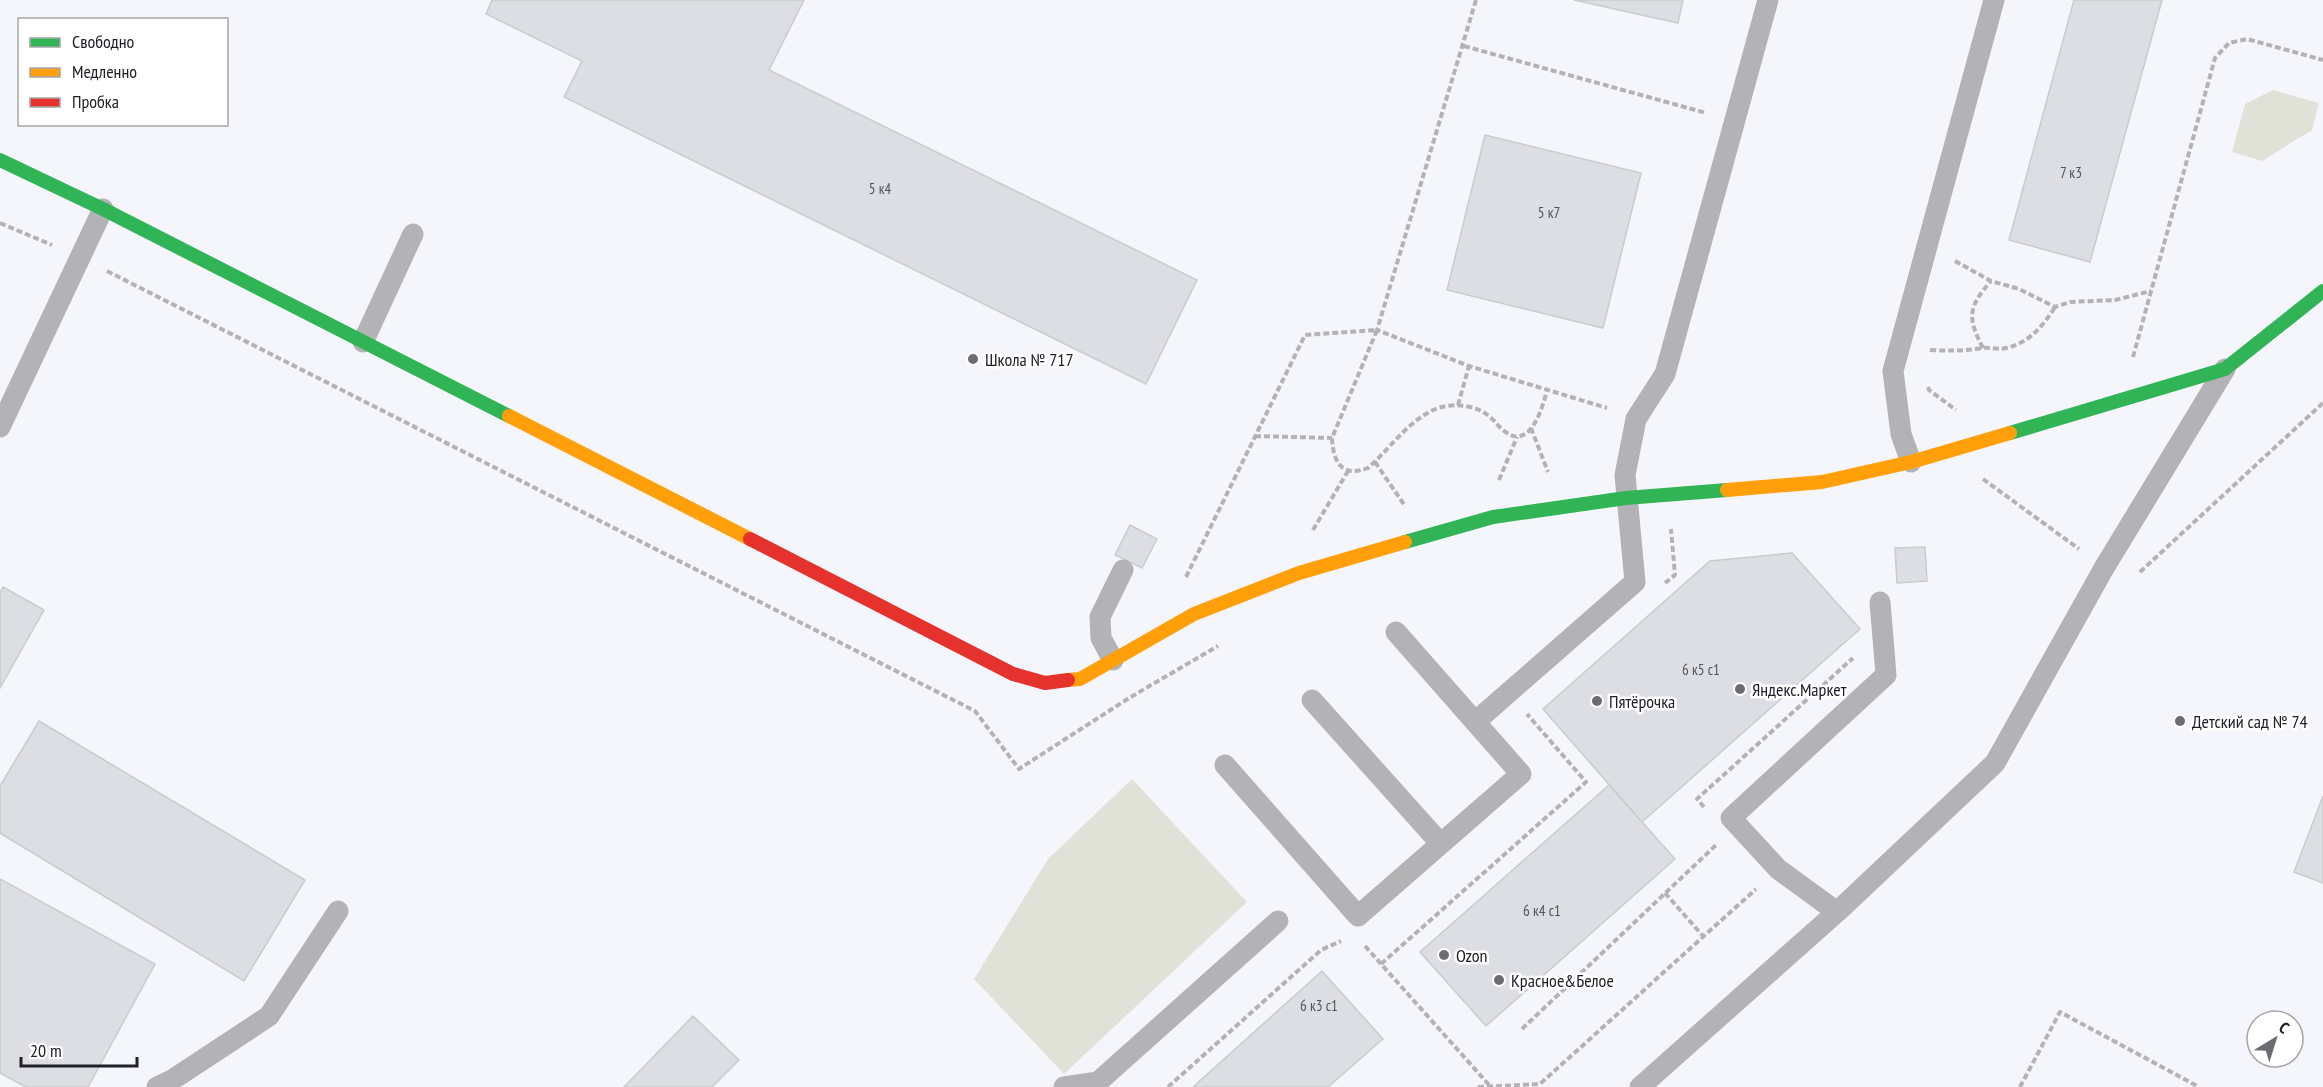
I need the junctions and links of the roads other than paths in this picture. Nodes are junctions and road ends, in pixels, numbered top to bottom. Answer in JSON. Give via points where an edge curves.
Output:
{"nodes":[{"id":1,"x":1768,"y":0,"type":"edge"},
{"id":2,"x":1994,"y":0,"type":"edge"},
{"id":3,"x":0,"y":159,"type":"edge"},
{"id":4,"x":103,"y":209,"type":"junction"},
{"id":5,"x":413,"y":234,"type":"dead end"},
{"id":6,"x":2323,"y":291,"type":"edge"},
{"id":7,"x":363,"y":342,"type":"junction"},
{"id":8,"x":2224,"y":369,"type":"junction"},
{"id":9,"x":0,"y":427,"type":"edge"},
{"id":10,"x":1911,"y":462,"type":"junction"},
{"id":11,"x":1626,"y":498,"type":"junction"},
{"id":12,"x":1123,"y":570,"type":"dead end"},
{"id":13,"x":1880,"y":602,"type":"dead end"},
{"id":14,"x":1396,"y":632,"type":"dead end"},
{"id":15,"x":1113,"y":660,"type":"junction"},
{"id":16,"x":1312,"y":700,"type":"dead end"},
{"id":17,"x":1475,"y":722,"type":"junction"},
{"id":18,"x":1225,"y":765,"type":"dead end"},
{"id":19,"x":1441,"y":844,"type":"junction"},
{"id":20,"x":338,"y":911,"type":"dead end"},
{"id":21,"x":1837,"y":912,"type":"junction"},
{"id":22,"x":1278,"y":921,"type":"dead end"},
{"id":23,"x":157,"y":1087,"type":"edge"},
{"id":24,"x":1064,"y":1087,"type":"edge"},
{"id":25,"x":1640,"y":1087,"type":"edge"}],
"edges":[{"from":1,"to":11,"type":"lane","via":[[1665,374],[1636,420],[1625,475]]},
{"from":2,"to":10,"type":"lane","via":[[1893,371],[1901,434]]},
{"from":3,"to":4,"type":"street"},
{"from":4,"to":7,"type":"street"},
{"from":4,"to":9,"type":"lane"},
{"from":5,"to":7,"type":"lane"},
{"from":6,"to":8,"type":"street"},
{"from":7,"to":15,"type":"street","via":[[1013,674],[1045,683],[1080,679]]},
{"from":8,"to":10,"type":"street"},
{"from":8,"to":21,"type":"lane","via":[[2104,568],[1995,763]]},
{"from":10,"to":11,"type":"street","via":[[1822,482]]},
{"from":11,"to":15,"type":"street","via":[[1493,517],[1299,573],[1194,614]]},
{"from":11,"to":17,"type":"lane","via":[[1635,582]]},
{"from":12,"to":15,"type":"lane","via":[[1100,617],[1101,638]]},
{"from":13,"to":21,"type":"lane","via":[[1886,675],[1731,818],[1778,869]]},
{"from":14,"to":17,"type":"lane"},
{"from":16,"to":19,"type":"lane"},
{"from":17,"to":19,"type":"lane","via":[[1521,774]]},
{"from":18,"to":19,"type":"lane","via":[[1357,926]]},
{"from":20,"to":23,"type":"lane","via":[[268,1016]]},
{"from":21,"to":25,"type":"lane"},
{"from":22,"to":24,"type":"lane","via":[[1098,1082]]}]}
